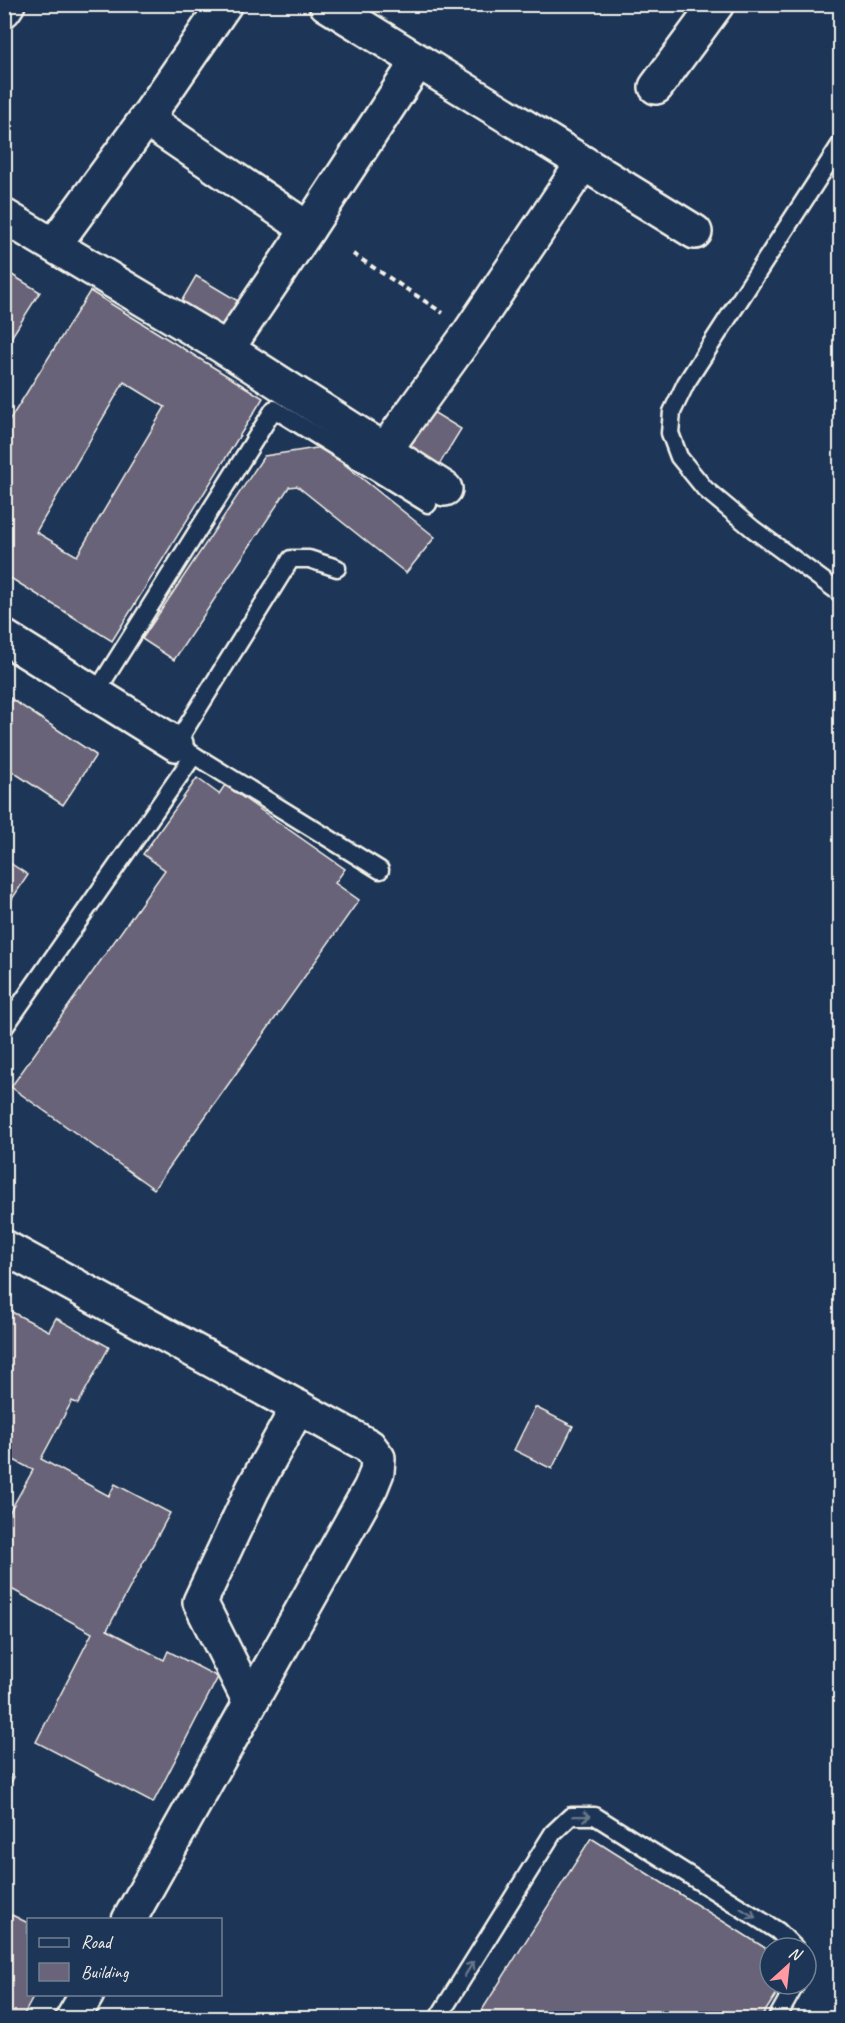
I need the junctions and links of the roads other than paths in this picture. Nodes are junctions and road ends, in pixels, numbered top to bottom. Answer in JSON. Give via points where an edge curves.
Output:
{"nodes":[{"id":1,"x":8,"y":4,"type":"edge"},
{"id":2,"x":225,"y":4,"type":"edge"},
{"id":3,"x":326,"y":4,"type":"edge"},
{"id":4,"x":717,"y":4,"type":"edge"},
{"id":5,"x":4,"y":10,"type":"edge"},
{"id":6,"x":418,"y":61,"type":"junction"},
{"id":7,"x":656,"y":87,"type":"dead end"},
{"id":8,"x":146,"y":119,"type":"junction"},
{"id":9,"x":840,"y":145,"type":"edge"},
{"id":10,"x":583,"y":163,"type":"junction"},
{"id":11,"x":4,"y":216,"type":"edge"},
{"id":12,"x":308,"y":229,"type":"junction"},
{"id":13,"x":695,"y":232,"type":"dead end"},
{"id":14,"x":54,"y":245,"type":"junction"},
{"id":15,"x":227,"y":349,"type":"junction"},
{"id":16,"x":385,"y":450,"type":"junction"},
{"id":17,"x":436,"y":496,"type":"joint"},
{"id":18,"x":337,"y":568,"type":"dead end"},
{"id":19,"x":840,"y":593,"type":"edge"},
{"id":20,"x":4,"y":637,"type":"edge"},
{"id":21,"x":95,"y":694,"type":"junction"},
{"id":22,"x":185,"y":749,"type":"junction"},
{"id":23,"x":380,"y":870,"type":"dead end"},
{"id":24,"x":4,"y":1028,"type":"edge"},
{"id":25,"x":4,"y":1247,"type":"edge"},
{"id":26,"x":298,"y":1407,"type":"junction"},
{"id":27,"x":250,"y":1702,"type":"junction"},
{"id":28,"x":130,"y":1918,"type":"edge"},
{"id":29,"x":783,"y":1936,"type":"edge"},
{"id":30,"x":86,"y":1996,"type":"edge"},
{"id":31,"x":789,"y":1996,"type":"edge"},
{"id":32,"x":73,"y":2019,"type":"edge"},
{"id":33,"x":438,"y":2019,"type":"edge"},
{"id":34,"x":777,"y":2019,"type":"edge"}],
"edges":[{"from":1,"to":5,"type":"street"},
{"from":2,"to":8,"type":"street"},
{"from":3,"to":6,"type":"street"},
{"from":4,"to":7,"type":"street"},
{"from":6,"to":10,"type":"street"},
{"from":6,"to":12,"type":"street"},
{"from":8,"to":12,"type":"street"},
{"from":8,"to":14,"type":"street"},
{"from":9,"to":19,"type":"lane","via":[[686,383],[672,412],[670,433],[679,457],[705,489]]},
{"from":10,"to":13,"type":"street"},
{"from":10,"to":16,"type":"street"},
{"from":11,"to":14,"type":"street"},
{"from":12,"to":15,"type":"street"},
{"from":14,"to":15,"type":"street"},
{"from":15,"to":16,"type":"street"},
{"from":16,"to":17,"type":"street"},
{"from":17,"to":21,"type":"lane","via":[[274,409]]},
{"from":18,"to":22,"type":"lane","via":[[309,559],[291,559]]},
{"from":20,"to":21,"type":"street"},
{"from":21,"to":22,"type":"street"},
{"from":22,"to":23,"type":"lane"},
{"from":22,"to":24,"type":"lane"},
{"from":25,"to":26,"type":"street"},
{"from":26,"to":27,"type":"street","via":[[253,1489],[200,1602]]},
{"from":26,"to":27,"type":"street","via":[[369,1446],[378,1458],[377,1472]]},
{"from":27,"to":28,"type":"street"},
{"from":33,"to":29,"type":"lane","one_way":true,"via":[[553,1833],[571,1816],[595,1815]]},
{"from":30,"to":32,"type":"street"},
{"from":31,"to":34,"type":"lane"}]}
